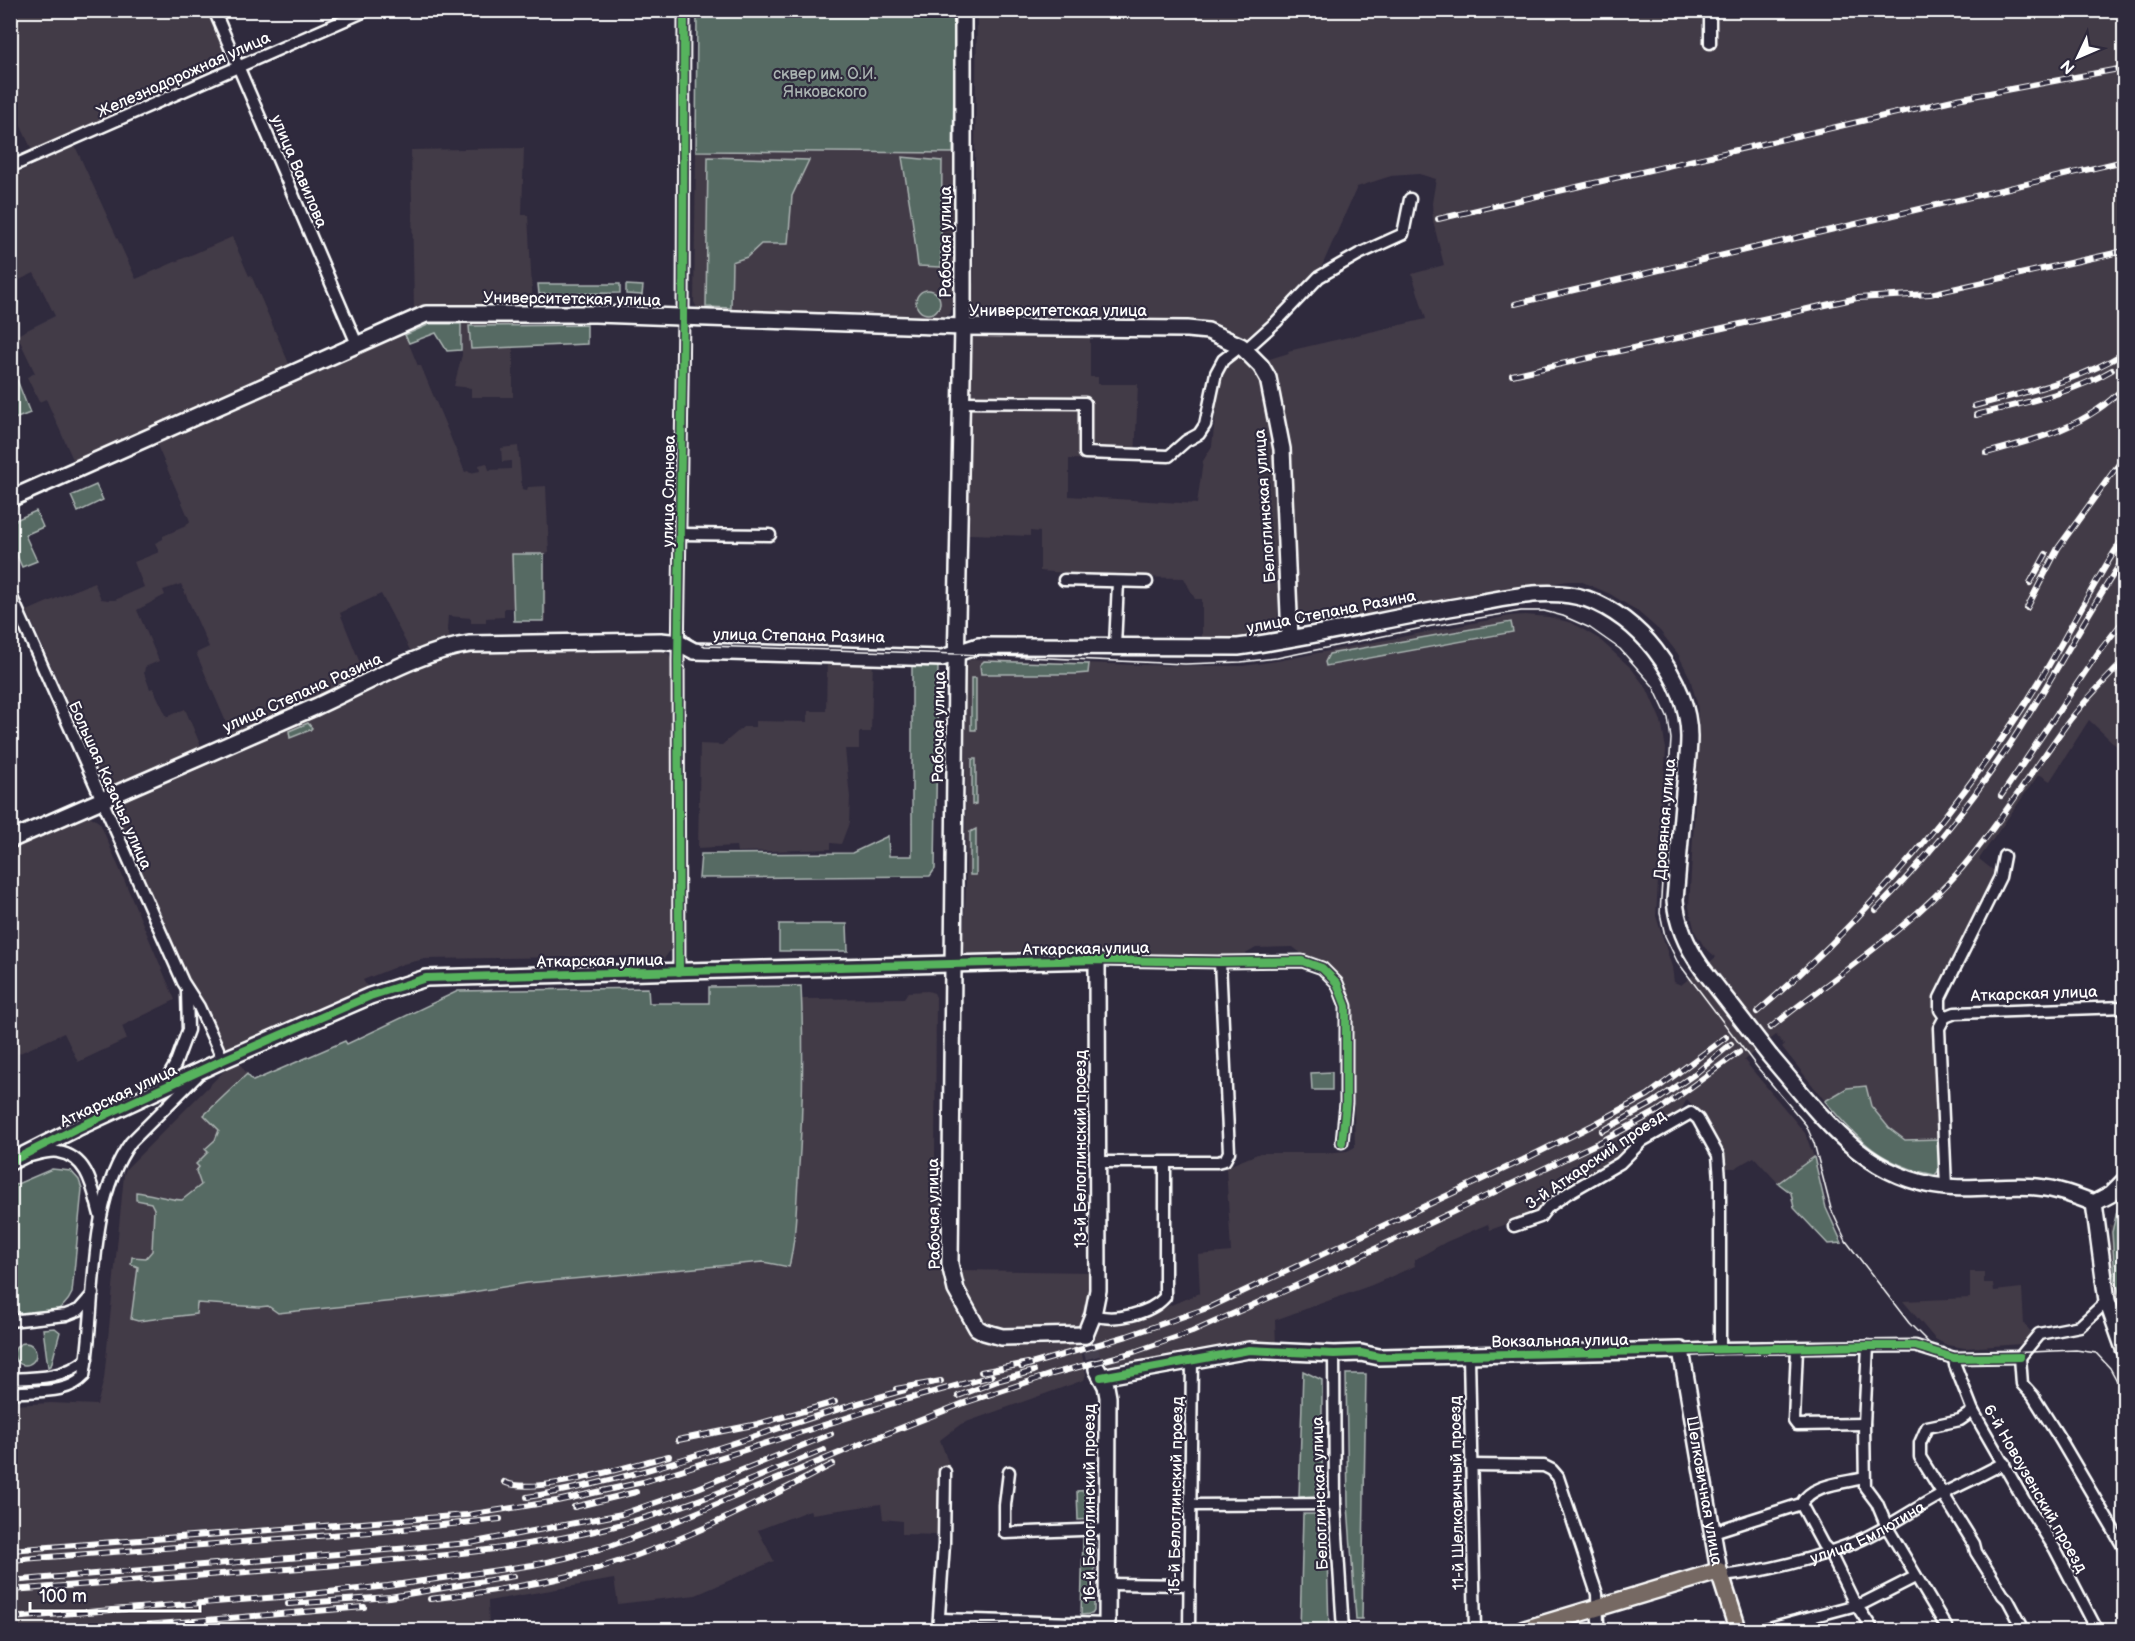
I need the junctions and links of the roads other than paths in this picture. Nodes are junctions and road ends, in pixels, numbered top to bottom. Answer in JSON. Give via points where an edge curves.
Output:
{"nodes":[{"id":1,"x":214,"y":10,"type":"edge"},
{"id":2,"x":368,"y":10,"type":"edge"},
{"id":3,"x":684,"y":10,"type":"edge"},
{"id":4,"x":963,"y":10,"type":"edge"},
{"id":5,"x":1710,"y":10,"type":"edge"},
{"id":6,"x":1710,"y":43,"type":"dead end"},
{"id":7,"x":238,"y":66,"type":"junction"},
{"id":8,"x":10,"y":167,"type":"edge"},
{"id":9,"x":1410,"y":199,"type":"dead end"},
{"id":10,"x":683,"y":318,"type":"junction"},
{"id":11,"x":963,"y":327,"type":"junction"},
{"id":12,"x":357,"y":344,"type":"junction"},
{"id":13,"x":1243,"y":348,"type":"junction"},
{"id":14,"x":961,"y":402,"type":"junction"},
{"id":15,"x":10,"y":499,"type":"edge"},
{"id":16,"x":681,"y":534,"type":"junction"},
{"id":17,"x":770,"y":535,"type":"dead end"},
{"id":18,"x":1064,"y":580,"type":"dead end"},
{"id":19,"x":1118,"y":582,"type":"junction"},
{"id":20,"x":1147,"y":582,"type":"dead end"},
{"id":21,"x":10,"y":593,"type":"edge"},
{"id":22,"x":1586,"y":599,"type":"joint"},
{"id":23,"x":1290,"y":638,"type":"junction"},
{"id":24,"x":679,"y":643,"type":"junction"},
{"id":25,"x":1115,"y":646,"type":"junction"},
{"id":26,"x":957,"y":654,"type":"junction"},
{"id":27,"x":101,"y":800,"type":"junction"},
{"id":28,"x":10,"y":840,"type":"edge"},
{"id":29,"x":2004,"y":856,"type":"dead end"},
{"id":30,"x":1097,"y":960,"type":"junction"},
{"id":31,"x":1220,"y":962,"type":"junction"},
{"id":32,"x":953,"y":964,"type":"junction"},
{"id":33,"x":679,"y":972,"type":"junction"},
{"id":34,"x":187,"y":988,"type":"junction"},
{"id":35,"x":2124,"y":1007,"type":"edge"},
{"id":36,"x":1945,"y":1017,"type":"junction"},
{"id":37,"x":223,"y":1060,"type":"junction"},
{"id":38,"x":205,"y":1069,"type":"junction"},
{"id":39,"x":161,"y":1089,"type":"junction"},
{"id":40,"x":1342,"y":1142,"type":"dead end"},
{"id":41,"x":17,"y":1160,"type":"edge"},
{"id":42,"x":1098,"y":1162,"type":"junction"},
{"id":43,"x":1165,"y":1163,"type":"junction"},
{"id":44,"x":2124,"y":1181,"type":"edge"},
{"id":45,"x":1946,"y":1187,"type":"junction"},
{"id":46,"x":2094,"y":1203,"type":"junction"},
{"id":47,"x":100,"y":1215,"type":"junction"},
{"id":48,"x":1514,"y":1226,"type":"dead end"},
{"id":49,"x":93,"y":1294,"type":"junction"},
{"id":50,"x":2107,"y":1301,"type":"junction"},
{"id":51,"x":1093,"y":1315,"type":"junction"},
{"id":52,"x":10,"y":1322,"type":"edge"},
{"id":53,"x":1087,"y":1339,"type":"joint"},
{"id":54,"x":1868,"y":1346,"type":"junction"},
{"id":55,"x":1720,"y":1348,"type":"junction"},
{"id":56,"x":1797,"y":1348,"type":"junction"},
{"id":57,"x":2124,"y":1349,"type":"edge"},
{"id":58,"x":1682,"y":1350,"type":"junction"},
{"id":59,"x":1334,"y":1354,"type":"junction"},
{"id":60,"x":1468,"y":1356,"type":"junction"},
{"id":61,"x":2020,"y":1357,"type":"junction"},
{"id":62,"x":1954,"y":1358,"type":"junction"},
{"id":63,"x":87,"y":1359,"type":"junction"},
{"id":64,"x":1192,"y":1359,"type":"junction"},
{"id":65,"x":1098,"y":1372,"type":"joint"},
{"id":66,"x":10,"y":1379,"type":"edge"},
{"id":67,"x":10,"y":1393,"type":"edge"},
{"id":68,"x":1973,"y":1411,"type":"junction"},
{"id":69,"x":1864,"y":1424,"type":"junction"},
{"id":70,"x":2004,"y":1463,"type":"junction"},
{"id":71,"x":1471,"y":1465,"type":"junction"},
{"id":72,"x":945,"y":1472,"type":"dead end"},
{"id":73,"x":1009,"y":1472,"type":"dead end"},
{"id":74,"x":1864,"y":1478,"type":"junction"},
{"id":75,"x":1944,"y":1493,"type":"junction"},
{"id":76,"x":1335,"y":1504,"type":"junction"},
{"id":77,"x":1801,"y":1504,"type":"junction"},
{"id":78,"x":1190,"y":1505,"type":"junction"},
{"id":79,"x":1887,"y":1527,"type":"junction"},
{"id":80,"x":1107,"y":1529,"type":"junction"},
{"id":81,"x":1713,"y":1532,"type":"junction"},
{"id":82,"x":2124,"y":1548,"type":"edge"},
{"id":83,"x":1829,"y":1551,"type":"junction"},
{"id":84,"x":1720,"y":1574,"type":"junction"},
{"id":85,"x":1915,"y":1577,"type":"junction"},
{"id":86,"x":1107,"y":1584,"type":"junction"},
{"id":87,"x":1189,"y":1585,"type":"junction"},
{"id":88,"x":1858,"y":1605,"type":"junction"},
{"id":89,"x":1598,"y":1608,"type":"junction"},
{"id":90,"x":941,"y":1618,"type":"junction"},
{"id":91,"x":1107,"y":1627,"type":"edge"},
{"id":92,"x":1943,"y":1629,"type":"edge"},
{"id":93,"x":938,"y":1630,"type":"edge"},
{"id":94,"x":1188,"y":1630,"type":"edge"},
{"id":95,"x":1343,"y":1630,"type":"edge"},
{"id":96,"x":1475,"y":1630,"type":"edge"},
{"id":97,"x":1523,"y":1630,"type":"edge"},
{"id":98,"x":1601,"y":1630,"type":"edge"},
{"id":99,"x":1738,"y":1630,"type":"edge"},
{"id":100,"x":1762,"y":1630,"type":"edge"},
{"id":101,"x":1873,"y":1630,"type":"edge"},
{"id":102,"x":2025,"y":1630,"type":"edge"},
{"id":103,"x":2097,"y":1630,"type":"edge"}],
"edges":[{"from":1,"to":7,"type":"street","name":"улица Вавилова"},
{"from":2,"to":7,"type":"street","name":"Железнодорожная улица"},
{"from":3,"to":10,"type":"street","name":"улица Слонова"},
{"from":4,"to":11,"type":"main road","name":"Рабочая улица"},
{"from":5,"to":6,"type":"street"},
{"from":7,"to":8,"type":"street","name":"Железнодорожная улица"},
{"from":7,"to":12,"type":"street","name":"улица Вавилова"},
{"from":9,"to":13,"type":"street","via":[[1403,234],[1319,277],[1276,322]]},
{"from":10,"to":11,"type":"main road","name":"Университетская улица"},
{"from":10,"to":12,"type":"main road","name":"Университетская улица","via":[[426,314]]},
{"from":10,"to":16,"type":"street","name":"улица Слонова"},
{"from":11,"to":13,"type":"main road","name":"Университетская улица","via":[[1187,329],[1208,331]]},
{"from":11,"to":14,"type":"main road","name":"Рабочая улица"},
{"from":12,"to":15,"type":"main road","name":"Университетская улица"},
{"from":13,"to":14,"type":"street","via":[[1223,360],[1216,373],[1205,425],[1199,434],[1169,456],[1085,453],[1085,403]]},
{"from":13,"to":23,"type":"main road","name":"Белоглинская улица","via":[[1268,378],[1282,449]]},
{"from":14,"to":26,"type":"main road","name":"Рабочая улица"},
{"from":16,"to":17,"type":"street"},
{"from":16,"to":24,"type":"street","name":"улица Слонова"},
{"from":18,"to":19,"type":"street"},
{"from":19,"to":20,"type":"street"},
{"from":19,"to":25,"type":"street"},
{"from":21,"to":27,"type":"street","name":"Большая Казачья улица"},
{"from":22,"to":23,"type":"main road","name":"улица Степана Разина","via":[[1551,593],[1521,596]]},
{"from":22,"to":45,"type":"main road","name":"Дровяная улица","bridge":true,"via":[[1628,623],[1665,663],[1677,684],[1689,736],[1676,914],[1684,939],[1701,968],[1770,1056],[1852,1147],[1893,1174]]},
{"from":23,"to":25,"type":"main road","name":"улица Степана Разина","via":[[1238,647]]},
{"from":24,"to":26,"type":"main road","name":"улица Степана Разина","via":[[694,651],[741,653],[942,658]]},
{"from":24,"to":27,"type":"main road","name":"улица Степана Разина","via":[[453,646]]},
{"from":24,"to":33,"type":"street","name":"улица Слонова"},
{"from":25,"to":26,"type":"main road","name":"улица Степана Разина","via":[[978,646]]},
{"from":26,"to":32,"type":"main road","name":"Рабочая улица"},
{"from":27,"to":28,"type":"main road","name":"улица Степана Разина"},
{"from":27,"to":34,"type":"street","name":"Большая Казачья улица"},
{"from":29,"to":36,"type":"street","via":[[2000,877],[1940,998],[1940,1010]]},
{"from":30,"to":31,"type":"street","name":"Аткарская улица"},
{"from":30,"to":32,"type":"main road","name":"Аткарская улица"},
{"from":30,"to":42,"type":"main road","name":"13-й Белоглинский проезд"},
{"from":31,"to":40,"type":"street","name":"Аткарская улица","via":[[1302,960],[1322,968],[1336,983],[1346,1006]]},
{"from":31,"to":43,"type":"street","via":[[1229,1152],[1225,1160],[1217,1162]]},
{"from":32,"to":33,"type":"main road","name":"Аткарская улица"},
{"from":32,"to":53,"type":"main road","name":"Рабочая улица","via":[[953,1284],[977,1328],[990,1335]]},
{"from":33,"to":37,"type":"main road","name":"Аткарская улица","via":[[426,978],[370,996]]},
{"from":34,"to":37,"type":"street","name":"Большая Казачья улица"},
{"from":34,"to":39,"type":"street","name":"Большая Казачья улица","via":[[188,1030]]},
{"from":35,"to":36,"type":"street","name":"Аткарская улица","via":[[1955,1013]]},
{"from":36,"to":45,"type":"street","via":[[1939,1028]]},
{"from":37,"to":38,"type":"main road","name":"Аткарская улица"},
{"from":38,"to":39,"type":"main road","name":"Аткарская улица"},
{"from":38,"to":47,"type":"street","via":[[122,1154]]},
{"from":39,"to":41,"type":"main road","name":"Аткарская улица"},
{"from":41,"to":47,"type":"street","via":[[57,1151],[72,1156],[84,1167]]},
{"from":42,"to":43,"type":"street"},
{"from":42,"to":51,"type":"main road","name":"13-й Белоглинский проезд","via":[[1098,1290]]},
{"from":43,"to":51,"type":"street","via":[[1165,1297],[1148,1311],[1105,1319]]},
{"from":44,"to":46,"type":"main road"},
{"from":45,"to":46,"type":"main road","name":"Дровяная улица","via":[[2037,1186]]},
{"from":46,"to":50,"type":"main road"},
{"from":47,"to":49,"type":"street"},
{"from":48,"to":55,"type":"street","name":"3-й Аткарский проезд","via":[[1540,1217],[1568,1193],[1620,1163],[1642,1141],[1691,1113],[1718,1155]]},
{"from":49,"to":52,"type":"street","via":[[79,1310],[66,1315]]},
{"from":49,"to":63,"type":"street"},
{"from":50,"to":57,"type":"main road"},
{"from":50,"to":61,"type":"street","via":[[2080,1326],[2039,1334]]},
{"from":51,"to":53,"type":"main road","name":"13-й Белоглинский проезд"},
{"from":54,"to":56,"type":"street","name":"Вокзальная улица"},
{"from":54,"to":62,"type":"street","name":"Вокзальная улица","via":[[1915,1346]]},
{"from":54,"to":69,"type":"street"},
{"from":55,"to":56,"type":"street","name":"Вокзальная улица"},
{"from":55,"to":58,"type":"street","name":"Вокзальная улица"},
{"from":56,"to":69,"type":"street","via":[[1797,1425]]},
{"from":58,"to":60,"type":"main road","name":"Вокзальная улица"},
{"from":58,"to":81,"type":"main road","name":"Шелковичная улица"},
{"from":59,"to":60,"type":"main road","name":"Вокзальная улица"},
{"from":59,"to":64,"type":"main road","name":"Вокзальная улица","via":[[1249,1350]]},
{"from":59,"to":76,"type":"street","name":"Белоглинская улица"},
{"from":60,"to":71,"type":"street","name":"11-й Шелковичный проезд"},
{"from":61,"to":62,"type":"street","name":"Вокзальная улица"},
{"from":61,"to":82,"type":"street","via":[[2022,1384],[2060,1439]]},
{"from":62,"to":68,"type":"street","name":"6-й Новоузенский проезд"},
{"from":63,"to":66,"type":"street","via":[[65,1373]]},
{"from":63,"to":67,"type":"street","via":[[84,1376],[78,1383],[66,1388]]},
{"from":64,"to":65,"type":"main road","name":"Вокзальная улица"},
{"from":64,"to":78,"type":"street","name":"15-й Белоглинский проезд"},
{"from":65,"to":80,"type":"main road","name":"16-й Белоглинский проезд","via":[[1108,1397]]},
{"from":68,"to":70,"type":"street","name":"6-й Новоузенский проезд"},
{"from":68,"to":75,"type":"street","via":[[1960,1420],[1927,1427],[1920,1443],[1920,1456]]},
{"from":69,"to":74,"type":"street"},
{"from":70,"to":75,"type":"street","name":"улица Емлютина"},
{"from":70,"to":103,"type":"street","name":"6-й Новоузенский проезд"},
{"from":71,"to":89,"type":"street","via":[[1544,1466],[1552,1470],[1558,1477],[1597,1594]]},
{"from":71,"to":96,"type":"street","name":"11-й Шелковичный проезд"},
{"from":72,"to":90,"type":"street"},
{"from":73,"to":80,"type":"street","via":[[1005,1533]]},
{"from":74,"to":77,"type":"street","via":[[1829,1485],[1804,1497]]},
{"from":74,"to":79,"type":"street"},
{"from":75,"to":79,"type":"street","name":"улица Емлютина"},
{"from":75,"to":102,"type":"street"},
{"from":76,"to":78,"type":"street"},
{"from":76,"to":95,"type":"street","name":"Белоглинская улица"},
{"from":77,"to":81,"type":"street"},
{"from":77,"to":83,"type":"street"},
{"from":78,"to":87,"type":"street","name":"15-й Белоглинский проезд"},
{"from":79,"to":83,"type":"street","name":"улица Емлютина"},
{"from":79,"to":85,"type":"street"},
{"from":80,"to":86,"type":"main road","name":"16-й Белоглинский проезд"},
{"from":81,"to":84,"type":"main road","name":"Шелковичная улица"},
{"from":83,"to":84,"type":"street","name":"улица Емлютина","via":[[1744,1574]]},
{"from":83,"to":88,"type":"street"},
{"from":84,"to":89,"type":"main road","name":"улица Емлютина"},
{"from":84,"to":99,"type":"main road","name":"Шелковичная улица"},
{"from":85,"to":88,"type":"street"},
{"from":85,"to":92,"type":"street"},
{"from":86,"to":87,"type":"street"},
{"from":86,"to":91,"type":"main road","name":"16-й Белоглинский проезд"},
{"from":87,"to":94,"type":"street","name":"15-й Белоглинский проезд"},
{"from":88,"to":100,"type":"street"},
{"from":88,"to":101,"type":"street"},
{"from":89,"to":97,"type":"main road","name":"улица Емлютина"},
{"from":89,"to":98,"type":"street"},
{"from":90,"to":91,"type":"street"},
{"from":90,"to":93,"type":"street"}]}
